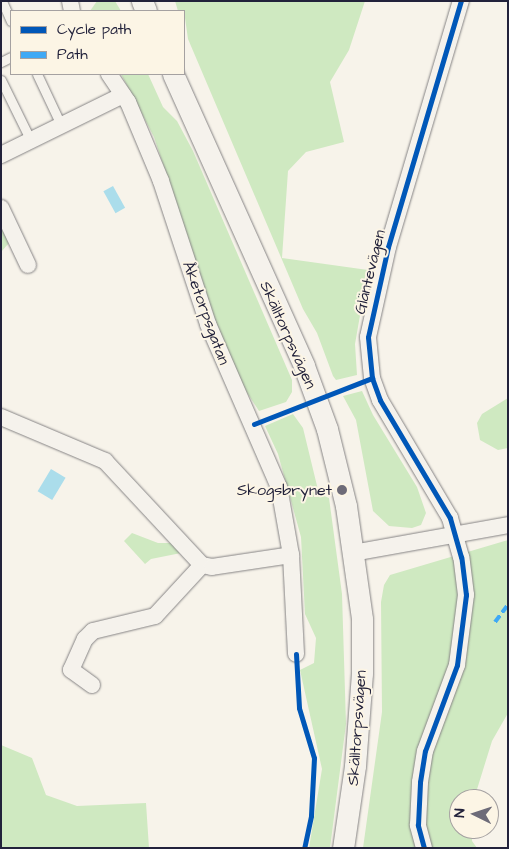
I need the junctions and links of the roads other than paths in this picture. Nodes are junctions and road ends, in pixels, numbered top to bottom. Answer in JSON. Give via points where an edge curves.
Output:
{"nodes":[{"id":1,"x":2,"y":1,"type":"edge"},
{"id":2,"x":461,"y":1,"type":"edge"},
{"id":3,"x":10,"y":19,"type":"edge"},
{"id":4,"x":37,"y":75,"type":"edge"},
{"id":5,"x":110,"y":75,"type":"edge"},
{"id":6,"x":173,"y":75,"type":"edge"},
{"id":7,"x":1,"y":80,"type":"edge"},
{"id":8,"x":123,"y":95,"type":"junction"},
{"id":9,"x":61,"y":125,"type":"junction"},
{"id":10,"x":30,"y":139,"type":"junction"},
{"id":11,"x":1,"y":154,"type":"edge"},
{"id":12,"x":1,"y":208,"type":"edge"},
{"id":13,"x":28,"y":265,"type":"dead end"},
{"id":14,"x":1,"y":417,"type":"edge"},
{"id":15,"x":508,"y":524,"type":"edge"},
{"id":16,"x":455,"y":536,"type":"junction"},
{"id":17,"x":353,"y":553,"type":"junction"},
{"id":18,"x":291,"y":556,"type":"junction"},
{"id":19,"x":202,"y":565,"type":"junction"},
{"id":20,"x":296,"y":654,"type":"dead end"},
{"id":21,"x":92,"y":685,"type":"dead end"},
{"id":22,"x":343,"y":848,"type":"edge"},
{"id":23,"x":424,"y":848,"type":"edge"}],
"edges":[{"from":1,"to":3,"type":"lane"},
{"from":2,"to":16,"type":"street","name":"Gläntevägen","via":[[388,247],[368,337],[371,371],[380,400],[442,503]]},
{"from":4,"to":9,"type":"lane"},
{"from":5,"to":8,"type":"street","name":"Åketorpsgatan"},
{"from":6,"to":17,"type":"street","name":"Skälltorpsvägen","via":[[307,374],[327,429]]},
{"from":7,"to":10,"type":"lane"},
{"from":8,"to":9,"type":"street"},
{"from":8,"to":18,"type":"street","name":"Åketorpsgatan","via":[[160,181],[208,324],[270,461],[279,487]]},
{"from":9,"to":10,"type":"street"},
{"from":10,"to":11,"type":"street"},
{"from":12,"to":13,"type":"street"},
{"from":14,"to":19,"type":"street","via":[[105,461]]},
{"from":15,"to":16,"type":"street"},
{"from":16,"to":17,"type":"street"},
{"from":16,"to":23,"type":"street","name":"Gläntevägen","via":[[466,596],[462,637],[450,690],[425,750],[417,800],[418,825]]},
{"from":17,"to":22,"type":"street","name":"Skälltorpsvägen","via":[[362,619],[362,673],[356,766]]},
{"from":18,"to":19,"type":"street","via":[[212,567]]},
{"from":18,"to":20,"type":"street","name":"Åketorpsgatan"},
{"from":19,"to":21,"type":"street","via":[[155,616],[93,631],[85,639],[72,661],[71,671]]}]}
